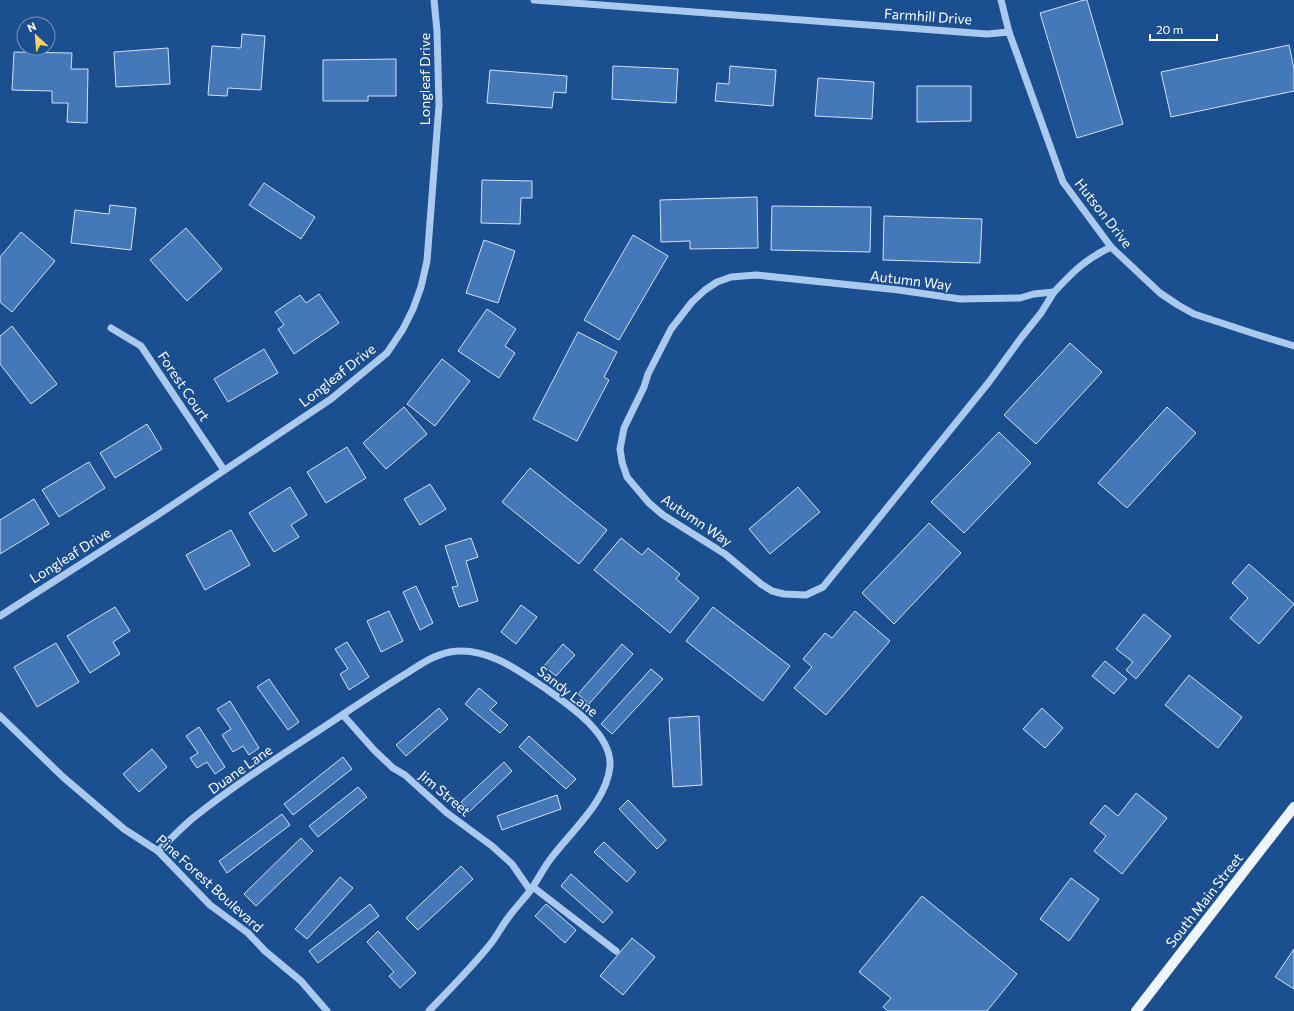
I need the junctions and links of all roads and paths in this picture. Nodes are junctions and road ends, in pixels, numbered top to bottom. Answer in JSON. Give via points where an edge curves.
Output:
{"nodes":[{"id":1,"x":434,"y":0,"type":"edge"},
{"id":2,"x":534,"y":0,"type":"edge"},
{"id":3,"x":1001,"y":0,"type":"edge"},
{"id":4,"x":1009,"y":32,"type":"junction"},
{"id":5,"x":1111,"y":247,"type":"junction"},
{"id":6,"x":1054,"y":292,"type":"junction"},
{"id":7,"x":111,"y":328,"type":"dead end"},
{"id":8,"x":1294,"y":346,"type":"edge"},
{"id":9,"x":224,"y":470,"type":"junction"},
{"id":10,"x":0,"y":616,"type":"edge"},
{"id":11,"x":343,"y":715,"type":"junction"},
{"id":12,"x":0,"y":716,"type":"edge"},
{"id":13,"x":1294,"y":807,"type":"edge"},
{"id":14,"x":158,"y":851,"type":"junction"},
{"id":15,"x":531,"y":888,"type":"junction"},
{"id":16,"x":616,"y":951,"type":"dead end"},
{"id":17,"x":327,"y":1011,"type":"edge"},
{"id":18,"x":429,"y":1011,"type":"edge"},
{"id":19,"x":1136,"y":1011,"type":"edge"}],
"edges":[{"from":1,"to":9,"type":"street","name":"Longleaf Drive","via":[[439,105],[426,261],[413,309],[387,352],[364,374]]},
{"from":2,"to":4,"type":"street","name":"Farmhill Drive","via":[[987,34]]},
{"from":3,"to":4,"type":"street","name":"Hutson Drive"},
{"from":4,"to":5,"type":"street","name":"Hutson Drive","via":[[1063,182]]},
{"from":5,"to":6,"type":"street","name":"Autumn Way","via":[[1093,256],[1075,270]]},
{"from":5,"to":8,"type":"street","name":"Hutson Drive","via":[[1160,293],[1194,314]]},
{"from":6,"to":6,"type":"street","name":"Autumn Way","via":[[1020,298],[960,299],[756,275],[731,277],[717,282],[692,302],[671,329],[648,374],[624,428],[620,449],[627,477],[663,515],[725,554],[761,584],[772,591],[784,594],[806,595],[823,587],[989,382]]},
{"from":7,"to":9,"type":"street","name":"Forest Court","via":[[141,346]]},
{"from":9,"to":10,"type":"street","name":"Longleaf Drive"},
{"from":11,"to":14,"type":"street","name":"Duane Lane","via":[[192,819]]},
{"from":11,"to":15,"type":"street","name":"Jim Street","via":[[393,768],[492,846],[512,864]]},
{"from":11,"to":15,"type":"street","name":"Sandy Lane","via":[[432,657],[466,650],[489,656],[530,677],[589,722],[607,749],[610,765],[607,780],[591,808]]},
{"from":12,"to":14,"type":"street","name":"Pine Forest Boulevard","via":[[63,777],[124,829]]},
{"from":13,"to":19,"type":"main road","name":"South Main Street"},
{"from":14,"to":17,"type":"street","name":"Pine Forest Boulevard","via":[[210,905],[248,933],[264,951],[301,981]]},
{"from":15,"to":16,"type":"street","name":"Jim Street"},
{"from":15,"to":18,"type":"street","name":"Sandy Lane","via":[[490,945]]}]}
